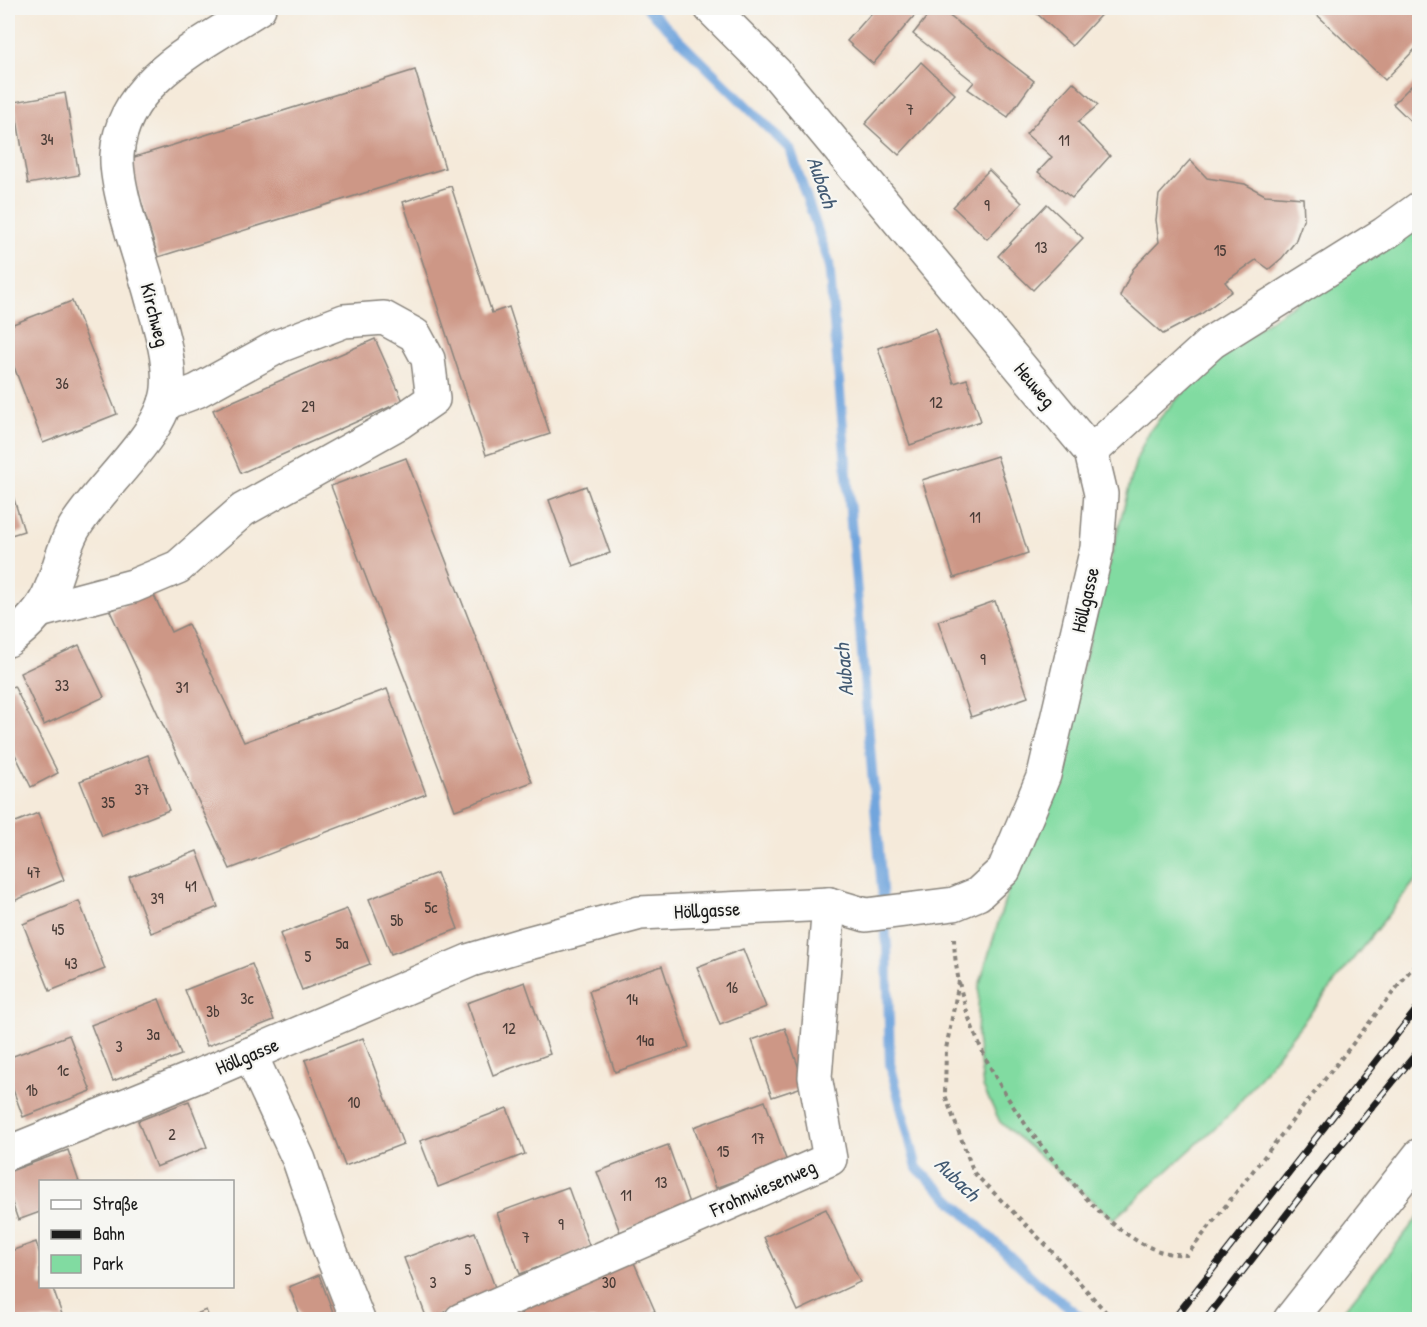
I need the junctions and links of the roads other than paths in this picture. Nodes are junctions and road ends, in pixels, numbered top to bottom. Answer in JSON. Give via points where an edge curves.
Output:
{"nodes":[{"id":1,"x":259,"y":8,"type":"edge"},
{"id":2,"x":711,"y":8,"type":"edge"},
{"id":3,"x":1419,"y":208,"type":"edge"},
{"id":4,"x":165,"y":403,"type":"junction"},
{"id":5,"x":1090,"y":452,"type":"junction"},
{"id":6,"x":39,"y":611,"type":"junction"},
{"id":7,"x":8,"y":640,"type":"edge"},
{"id":8,"x":829,"y":904,"type":"junction"},
{"id":9,"x":250,"y":1054,"type":"junction"},
{"id":10,"x":8,"y":1153,"type":"edge"},
{"id":11,"x":1419,"y":1155,"type":"edge"},
{"id":12,"x":358,"y":1320,"type":"edge"},
{"id":13,"x":461,"y":1320,"type":"edge"},
{"id":14,"x":1290,"y":1320,"type":"edge"}],
"edges":[{"from":1,"to":4,"type":"street","name":"Kirchweg","via":[[164,70],[140,92],[126,119],[117,155],[124,196],[163,339],[168,388]]},
{"from":2,"to":5,"type":"street","name":"Heuweg","via":[[776,73]]},
{"from":3,"to":5,"type":"street","via":[[1212,342]]},
{"from":4,"to":6,"type":"street","name":"Kirchweg","via":[[162,415],[73,530]]},
{"from":4,"to":6,"type":"street","via":[[197,391],[279,345],[344,321],[384,318],[415,335],[428,359],[433,399],[400,422],[243,510],[178,567],[133,586]]},
{"from":5,"to":8,"type":"street","name":"Höllgasse","via":[[1101,494],[1097,548],[1044,775],[1004,870],[978,894],[954,904],[866,915]]},
{"from":6,"to":7,"type":"street","name":"Kirchweg"},
{"from":8,"to":9,"type":"street","name":"Höllgasse","via":[[640,913],[471,960]]},
{"from":8,"to":13,"type":"street","name":"Frohnwiesenweg","via":[[815,1077],[830,1159]]},
{"from":9,"to":10,"type":"street","name":"Höllgasse"},
{"from":9,"to":12,"type":"street","via":[[300,1160]]},
{"from":11,"to":14,"type":"street"}]}
